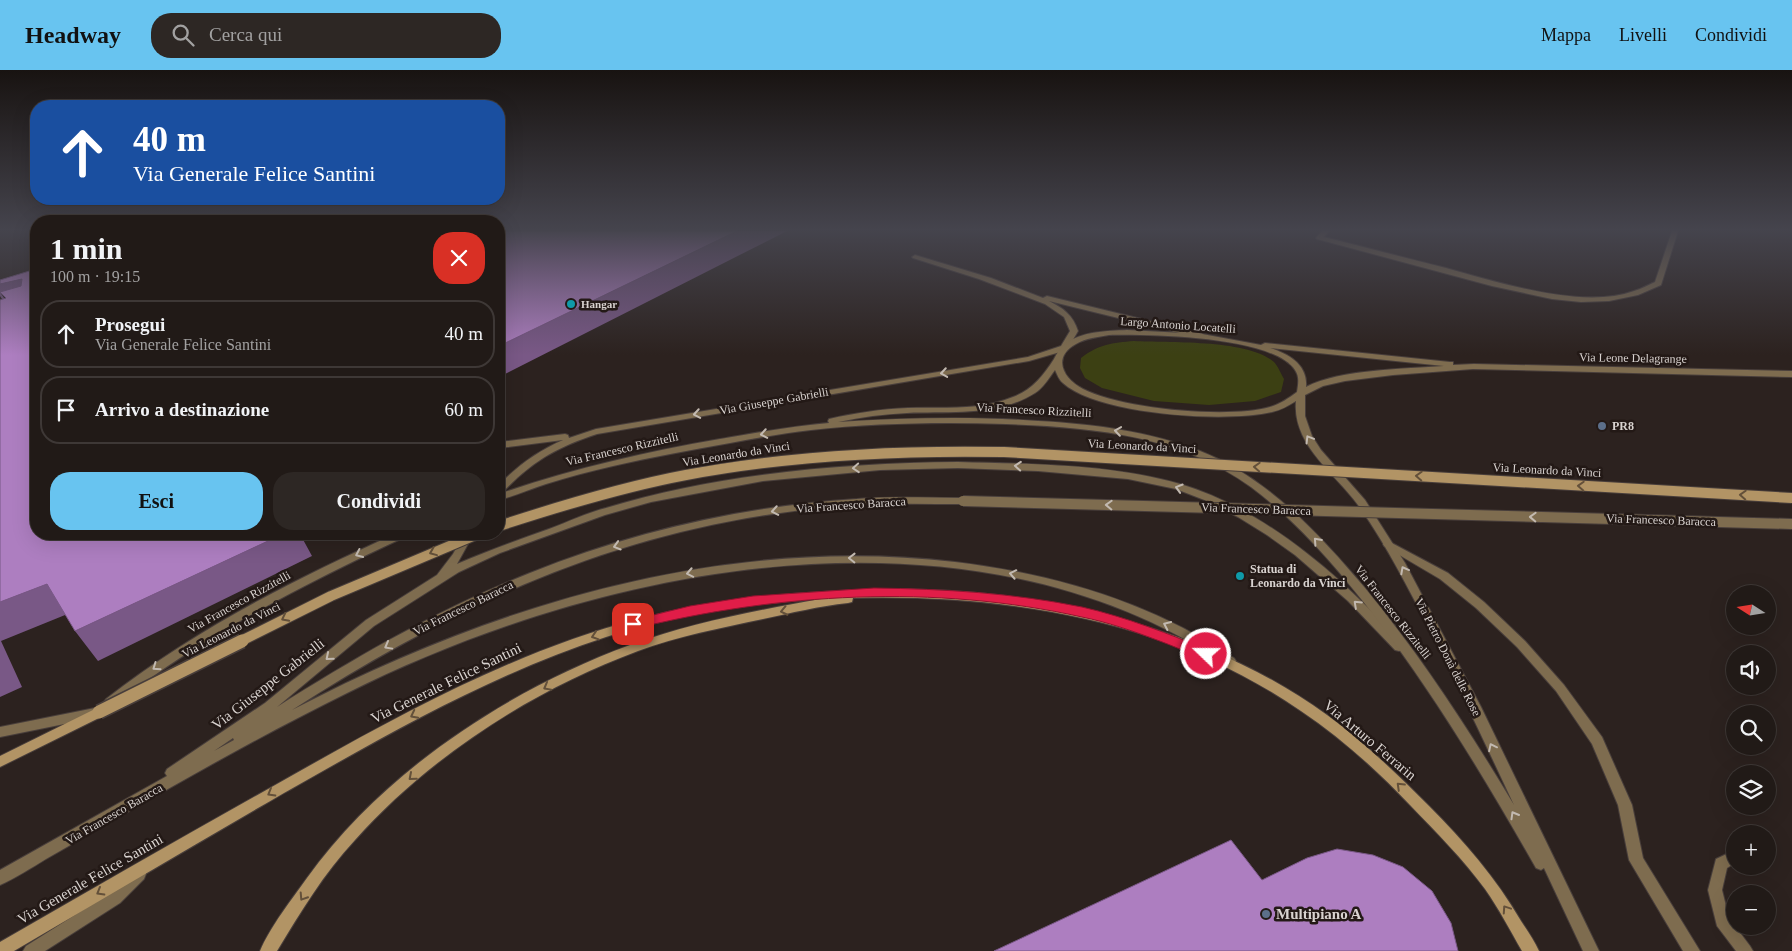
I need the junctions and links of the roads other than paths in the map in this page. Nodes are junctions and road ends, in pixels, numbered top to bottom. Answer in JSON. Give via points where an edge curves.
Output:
{"nodes":[{"id":1,"x":961,"y":272,"type":"edge"},
{"id":2,"x":1451,"y":272,"type":"edge"},
{"id":3,"x":1661,"y":272,"type":"edge"},
{"id":4,"x":982,"y":279,"type":"junction"},
{"id":5,"x":1206,"y":338,"type":"junction"},
{"id":6,"x":1244,"y":343,"type":"junction"},
{"id":7,"x":1064,"y":348,"type":"junction"},
{"id":8,"x":1059,"y":358,"type":"junction"},
{"id":9,"x":1474,"y":366,"type":"junction"},
{"id":10,"x":1792,"y":374,"type":"edge"},
{"id":11,"x":1301,"y":394,"type":"junction"},
{"id":12,"x":950,"y":415,"type":"junction"},
{"id":13,"x":596,"y":432,"type":"junction"},
{"id":14,"x":505,"y":444,"type":"edge"},
{"id":15,"x":505,"y":484,"type":"edge"},
{"id":16,"x":505,"y":495,"type":"edge"},
{"id":17,"x":1792,"y":498,"type":"edge"},
{"id":18,"x":505,"y":524,"type":"edge"},
{"id":19,"x":1792,"y":524,"type":"edge"},
{"id":20,"x":390,"y":540,"type":"edge"},
{"id":21,"x":464,"y":540,"type":"edge"},
{"id":22,"x":465,"y":540,"type":"edge"},
{"id":23,"x":1388,"y":544,"type":"junction"},
{"id":24,"x":425,"y":589,"type":"junction"},
{"id":25,"x":954,"y":594,"type":"junction"},
{"id":26,"x":1427,"y":677,"type":"junction"},
{"id":27,"x":1285,"y":694,"type":"junction"},
{"id":28,"x":99,"y":712,"type":"junction"},
{"id":29,"x":0,"y":732,"type":"edge"},
{"id":30,"x":0,"y":762,"type":"edge"},
{"id":31,"x":192,"y":769,"type":"junction"},
{"id":32,"x":69,"y":840,"type":"junction"},
{"id":33,"x":1726,"y":862,"type":"edge"},
{"id":34,"x":150,"y":863,"type":"junction"},
{"id":35,"x":0,"y":878,"type":"edge"},
{"id":36,"x":1582,"y":933,"type":"junction"},
{"id":37,"x":0,"y":951,"type":"edge"},
{"id":38,"x":31,"y":951,"type":"edge"},
{"id":39,"x":268,"y":951,"type":"edge"},
{"id":40,"x":1531,"y":951,"type":"edge"},
{"id":41,"x":1591,"y":951,"type":"edge"},
{"id":42,"x":1692,"y":951,"type":"edge"},
{"id":43,"x":1745,"y":951,"type":"edge"}],
"edges":[{"from":1,"to":4,"type":"street"},
{"from":2,"to":3,"type":"street","via":[[1536,294],[1580,299],[1634,294],[1658,283]]},
{"from":4,"to":5,"type":"street","via":[[1040,297]]},
{"from":4,"to":7,"type":"street","via":[[1055,306],[1066,314],[1074,331]]},
{"from":5,"to":6,"type":"street","name":"Largo Antonio Locatelli"},
{"from":5,"to":7,"type":"street","name":"Largo Antonio Locatelli","via":[[1110,333],[1089,336]]},
{"from":6,"to":9,"type":"street","name":"Via Leone Delagrange"},
{"from":6,"to":11,"type":"street","name":"Largo Antonio Locatelli","via":[[1276,352],[1296,366],[1304,385]]},
{"from":7,"to":8,"type":"street"},
{"from":7,"to":13,"type":"street","name":"Via Giuseppe Gabrielli","one_way":true,"via":[[1029,359]]},
{"from":8,"to":11,"type":"street","via":[[1061,376],[1083,392],[1152,410],[1219,415],[1256,413],[1276,409]]},
{"from":8,"to":12,"type":"street","name":"Via Francesco Rizzitelli","via":[[1038,385],[1022,396]]},
{"from":9,"to":10,"type":"street","name":"Via Leone Delagrange"},
{"from":9,"to":11,"type":"street","name":"Via Leone Delagrange","via":[[1357,376],[1320,384]]},
{"from":23,"to":11,"type":"street","name":"Via Pietro Donà delle Rose","one_way":true,"via":[[1357,496],[1309,438],[1300,418]]},
{"from":12,"to":16,"type":"street","name":"Via Francesco Rizzitelli","one_way":true,"via":[[812,427],[681,449],[568,474]]},
{"from":26,"to":12,"type":"street","name":"Via Francesco Rizzitelli","one_way":true,"via":[[1381,616],[1313,536],[1277,503],[1230,470],[1183,447],[1130,432]]},
{"from":13,"to":14,"type":"street"},
{"from":13,"to":15,"type":"street","name":"Via Giuseppe Gabrielli","via":[[546,450]]},
{"from":17,"to":18,"type":"main road","name":"Via Leonardo da Vinci","one_way":true,"bridge":true,"via":[[1004,452],[922,450],[814,456],[687,475],[601,494]]},
{"from":19,"to":31,"type":"street","name":"Via Francesco Baracca","one_way":true,"bridge":true,"via":[[963,501],[843,503],[790,509],[644,538],[513,584],[423,626],[307,693]]},
{"from":20,"to":28,"type":"street","name":"Via Francesco Rizzitelli","one_way":true,"bridge":true,"via":[[234,618],[164,662]]},
{"from":21,"to":28,"type":"main road","name":"Via Leonardo da Vinci","one_way":true,"bridge":true,"via":[[331,596]]},
{"from":22,"to":24,"type":"street","name":"Via Giuseppe Gabrielli","via":[[457,556]]},
{"from":36,"to":23,"type":"street","name":"Via Pietro Donà delle Rose","one_way":true,"via":[[1466,692]]},
{"from":23,"to":42,"type":"street","via":[[1444,576],[1480,605],[1560,688],[1597,741],[1625,805],[1636,860]]},
{"from":26,"to":24,"type":"street","one_way":true,"via":[[1332,581],[1246,517],[1178,487],[1143,479],[1068,470],[911,464],[793,473],[674,494],[609,510],[465,564]]},
{"from":24,"to":32,"type":"street","name":"Via Giuseppe Gabrielli","one_way":true,"via":[[370,623],[250,721]]},
{"from":25,"to":27,"type":"main road","name":"Via Arturo Ferrarin","via":[[1057,607],[1107,619],[1222,660]]},
{"from":25,"to":34,"type":"main road","name":"Via Generale Felice Santini","one_way":true,"via":[[840,594],[722,604],[633,624],[572,644],[471,687],[378,733]]},
{"from":25,"to":39,"type":"main road","one_way":true,"via":[[838,600],[728,622],[635,648],[561,680],[487,723],[385,801],[319,872]]},
{"from":36,"to":26,"type":"street","name":"Via Francesco Rizzitelli","one_way":true,"via":[[1487,770]]},
{"from":27,"to":31,"type":"street","one_way":true,"via":[[1172,627],[1085,592],[1042,580],[943,563],[895,559],[789,560],[650,581],[484,629],[384,670]]},
{"from":40,"to":27,"type":"main road","name":"Via Arturo Ferrarin","one_way":true,"via":[[1485,878],[1441,828],[1359,748]]},
{"from":28,"to":29,"type":"street"},
{"from":28,"to":30,"type":"main road","name":"Via Leonardo da Vinci"},
{"from":31,"to":32,"type":"street","name":"Via Francesco Baracca"},
{"from":32,"to":35,"type":"street","name":"Via Francesco Baracca"},
{"from":33,"to":43,"type":"street","via":[[1722,864],[1715,890],[1722,921]]},
{"from":34,"to":37,"type":"main road","name":"Via Generale Felice Santini","one_way":true},
{"from":34,"to":38,"type":"street","via":[[115,898]]},
{"from":36,"to":41,"type":"street","name":"Via Pietro Donà delle Rose"}]}
